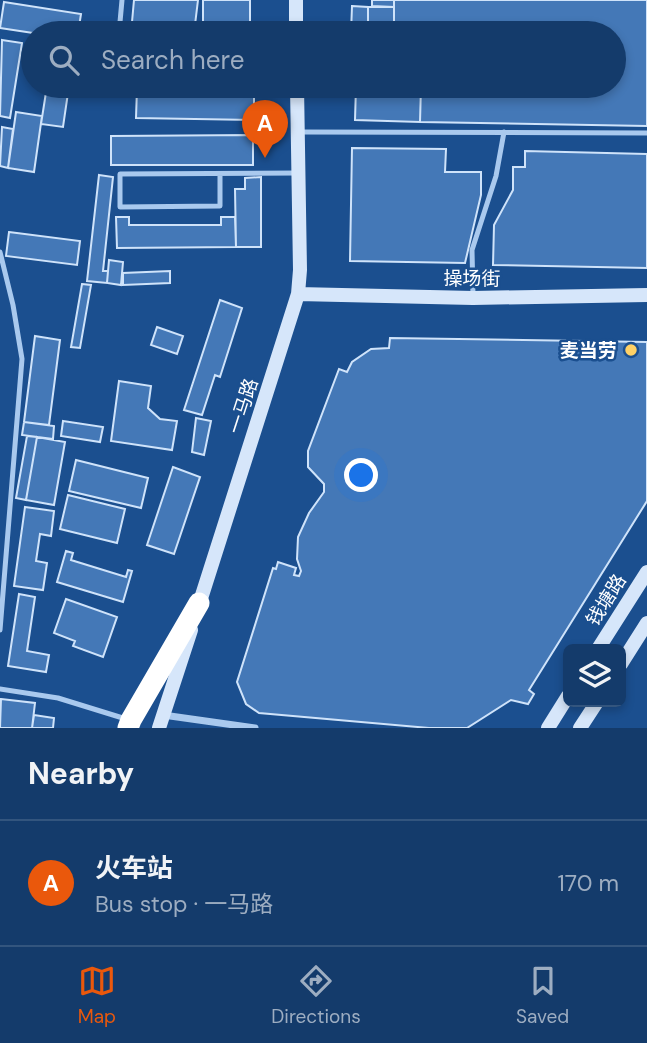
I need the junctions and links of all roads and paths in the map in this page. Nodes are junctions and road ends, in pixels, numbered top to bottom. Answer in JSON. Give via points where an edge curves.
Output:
{"nodes":[{"id":1,"x":122,"y":0,"type":"edge"},
{"id":2,"x":296,"y":0,"type":"edge"},
{"id":3,"x":120,"y":21,"type":"edge"},
{"id":4,"x":296,"y":21,"type":"edge"},
{"id":5,"x":297,"y":98,"type":"edge"},
{"id":6,"x":298,"y":132,"type":"junction"},
{"id":7,"x":504,"y":132,"type":"junction"},
{"id":8,"x":647,"y":133,"type":"edge"},
{"id":9,"x":298,"y":173,"type":"junction"},
{"id":10,"x":220,"y":174,"type":"junction"},
{"id":11,"x":0,"y":252,"type":"edge"},
{"id":12,"x":298,"y":294,"type":"junction"},
{"id":13,"x":647,"y":295,"type":"edge"},
{"id":14,"x":473,"y":298,"type":"junction"},
{"id":15,"x":647,"y":572,"type":"edge"},
{"id":16,"x":199,"y":603,"type":"junction"},
{"id":17,"x":647,"y":623,"type":"edge"},
{"id":18,"x":0,"y":630,"type":"edge"},
{"id":19,"x":601,"y":644,"type":"edge"},
{"id":20,"x":626,"y":656,"type":"edge"},
{"id":21,"x":0,"y":689,"type":"edge"},
{"id":22,"x":563,"y":704,"type":"edge"},
{"id":23,"x":594,"y":707,"type":"edge"},
{"id":24,"x":161,"y":721,"type":"edge"},
{"id":25,"x":129,"y":724,"type":"edge"},
{"id":26,"x":255,"y":728,"type":"edge"},
{"id":27,"x":548,"y":728,"type":"edge"},
{"id":28,"x":580,"y":728,"type":"edge"}],
"edges":[{"from":1,"to":3,"type":"lane"},
{"from":2,"to":4,"type":"street"},
{"from":5,"to":6,"type":"street","name":"一马路"},
{"from":6,"to":7,"type":"lane"},
{"from":6,"to":9,"type":"street","name":"一马路"},
{"from":7,"to":8,"type":"lane"},
{"from":7,"to":14,"type":"lane","via":[[496,176],[472,250]]},
{"from":9,"to":10,"type":"lane"},
{"from":9,"to":12,"type":"street","name":"一马路"},
{"from":10,"to":10,"type":"lane","via":[[220,206],[120,207],[120,174]]},
{"from":11,"to":18,"type":"lane","via":[[22,359]]},
{"from":12,"to":14,"type":"street","name":"操场街"},
{"from":12,"to":16,"type":"street","name":"一马路"},
{"from":13,"to":14,"type":"street","name":"操场街"},
{"from":15,"to":19,"type":"street","name":"钱塘路"},
{"from":16,"to":24,"type":"street","name":"一马路"},
{"from":16,"to":25,"type":"highway"},
{"from":17,"to":20,"type":"street"},
{"from":21,"to":25,"type":"lane","via":[[58,698]]},
{"from":22,"to":27,"type":"street"},
{"from":23,"to":28,"type":"street"},
{"from":24,"to":26,"type":"street"}]}
